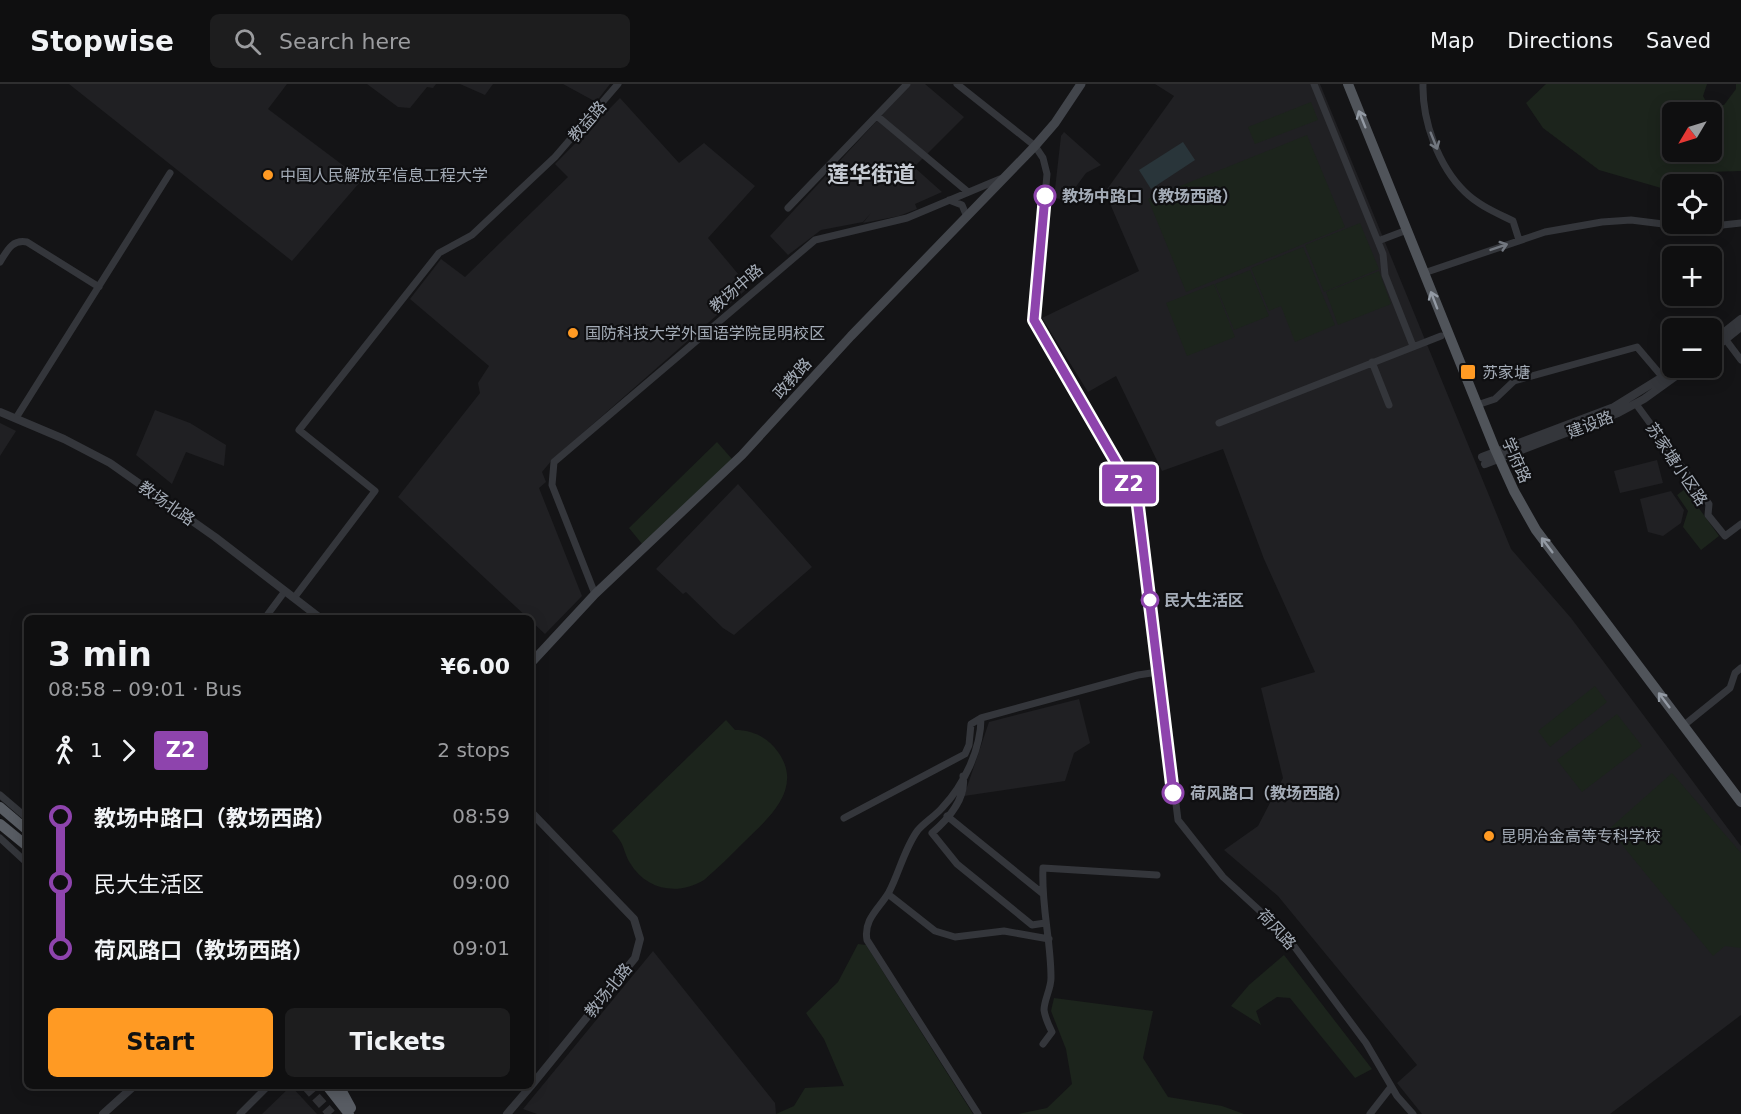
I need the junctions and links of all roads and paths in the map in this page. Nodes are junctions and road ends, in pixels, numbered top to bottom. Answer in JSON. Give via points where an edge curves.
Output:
{"nodes":[{"id":1,"x":618,"y":84,"type":"edge"},
{"id":2,"x":907,"y":84,"type":"edge"},
{"id":3,"x":957,"y":84,"type":"edge"},
{"id":4,"x":1081,"y":84,"type":"edge"},
{"id":5,"x":1314,"y":84,"type":"edge"},
{"id":6,"x":1348,"y":84,"type":"edge"},
{"id":7,"x":1424,"y":84,"type":"edge"},
{"id":8,"x":878,"y":116,"type":"junction"},
{"id":9,"x":1035,"y":146,"type":"junction"},
{"id":10,"x":170,"y":173,"type":"dead end"},
{"id":11,"x":1005,"y":177,"type":"junction"},
{"id":12,"x":968,"y":192,"type":"junction"},
{"id":13,"x":949,"y":200,"type":"junction"},
{"id":14,"x":788,"y":208,"type":"dead end"},
{"id":15,"x":967,"y":217,"type":"junction"},
{"id":16,"x":1741,"y":223,"type":"edge"},
{"id":17,"x":1407,"y":230,"type":"junction"},
{"id":18,"x":1519,"y":240,"type":"junction"},
{"id":19,"x":1378,"y":241,"type":"junction"},
{"id":20,"x":0,"y":262,"type":"edge"},
{"id":21,"x":1424,"y":273,"type":"junction"},
{"id":22,"x":99,"y":287,"type":"junction"},
{"id":23,"x":1741,"y":319,"type":"edge"},
{"id":24,"x":1741,"y":327,"type":"edge"},
{"id":25,"x":1441,"y":336,"type":"dead end"},
{"id":26,"x":1723,"y":337,"type":"junction"},
{"id":27,"x":1413,"y":346,"type":"junction"},
{"id":28,"x":1741,"y":360,"type":"edge"},
{"id":29,"x":1372,"y":362,"type":"junction"},
{"id":30,"x":1669,"y":378,"type":"edge"},
{"id":31,"x":1665,"y":380,"type":"junction"},
{"id":32,"x":1636,"y":404,"type":"junction"},
{"id":33,"x":1389,"y":405,"type":"dead end"},
{"id":34,"x":1477,"y":405,"type":"junction"},
{"id":35,"x":0,"y":412,"type":"edge"},
{"id":36,"x":16,"y":418,"type":"junction"},
{"id":37,"x":1219,"y":423,"type":"dead end"},
{"id":38,"x":1497,"y":455,"type":"junction"},
{"id":39,"x":1484,"y":460,"type":"dead end"},
{"id":40,"x":1741,"y":524,"type":"edge"},
{"id":41,"x":285,"y":591,"type":"junction"},
{"id":42,"x":596,"y":594,"type":"junction"},
{"id":43,"x":294,"y":598,"type":"junction"},
{"id":44,"x":268,"y":615,"type":"edge"},
{"id":45,"x":316,"y":615,"type":"edge"},
{"id":46,"x":534,"y":660,"type":"edge"},
{"id":47,"x":1741,"y":668,"type":"edge"},
{"id":48,"x":1158,"y":672,"type":"junction"},
{"id":49,"x":981,"y":718,"type":"junction"},
{"id":50,"x":1683,"y":726,"type":"junction"},
{"id":51,"x":963,"y":776,"type":"junction"},
{"id":52,"x":0,"y":795,"type":"edge"},
{"id":53,"x":1741,"y":802,"type":"edge"},
{"id":54,"x":0,"y":807,"type":"edge"},
{"id":55,"x":24,"y":815,"type":"edge"},
{"id":56,"x":534,"y":815,"type":"edge"},
{"id":57,"x":947,"y":816,"type":"junction"},
{"id":58,"x":844,"y":818,"type":"dead end"},
{"id":59,"x":0,"y":824,"type":"edge"},
{"id":60,"x":24,"y":827,"type":"edge"},
{"id":61,"x":0,"y":838,"type":"edge"},
{"id":62,"x":17,"y":838,"type":"junction"},
{"id":63,"x":24,"y":844,"type":"edge"},
{"id":64,"x":24,"y":848,"type":"edge"},
{"id":65,"x":24,"y":860,"type":"edge"},
{"id":66,"x":1157,"y":875,"type":"dead end"},
{"id":67,"x":1042,"y":893,"type":"junction"},
{"id":68,"x":888,"y":894,"type":"junction"},
{"id":69,"x":1045,"y":923,"type":"junction"},
{"id":70,"x":1049,"y":939,"type":"junction"},
{"id":71,"x":1042,"y":1044,"type":"dead end"},
{"id":72,"x":534,"y":1082,"type":"edge"},
{"id":73,"x":1392,"y":1087,"type":"junction"},
{"id":74,"x":131,"y":1089,"type":"edge"},
{"id":75,"x":265,"y":1089,"type":"edge"},
{"id":76,"x":329,"y":1089,"type":"edge"},
{"id":77,"x":341,"y":1089,"type":"edge"},
{"id":78,"x":528,"y":1089,"type":"edge"},
{"id":79,"x":102,"y":1114,"type":"edge"},
{"id":80,"x":240,"y":1114,"type":"edge"},
{"id":81,"x":349,"y":1114,"type":"edge"},
{"id":82,"x":354,"y":1114,"type":"edge"},
{"id":83,"x":507,"y":1114,"type":"edge"},
{"id":84,"x":978,"y":1114,"type":"edge"},
{"id":85,"x":1370,"y":1114,"type":"edge"},
{"id":86,"x":1413,"y":1114,"type":"edge"}],
"edges":[{"from":1,"to":43,"type":"street","name":"教益路","via":[[555,157],[472,235],[439,253],[299,430],[375,491]]},
{"from":2,"to":8,"type":"street"},
{"from":3,"to":9,"type":"street"},
{"from":4,"to":9,"type":"main road","name":"教场中路"},
{"from":5,"to":19,"type":"street"},
{"from":17,"to":6,"type":"main road","name":"学府路","one_way":true},
{"from":7,"to":18,"type":"street","one_way":true,"via":[[1427,123],[1446,165],[1465,192],[1513,221]]},
{"from":8,"to":12,"type":"street"},
{"from":8,"to":14,"type":"street"},
{"from":9,"to":11,"type":"main road","name":"教场中路"},
{"from":9,"to":48,"type":"street","via":[[1047,174],[1034,320],[1137,498]]},
{"from":10,"to":22,"type":"street"},
{"from":11,"to":12,"type":"street","name":"教场中路"},
{"from":11,"to":15,"type":"main road","name":"政教路"},
{"from":12,"to":13,"type":"street","name":"教场中路"},
{"from":13,"to":15,"type":"street","via":[[962,205]]},
{"from":13,"to":42,"type":"street","name":"教场中路","via":[[883,226],[815,240],[554,462],[552,485]]},
{"from":15,"to":42,"type":"main road","name":"政教路","via":[[714,484]]},
{"from":16,"to":18,"type":"street","via":[[1695,228],[1631,220],[1545,232]]},
{"from":17,"to":19,"type":"street"},
{"from":17,"to":21,"type":"main road","name":"学府路"},
{"from":21,"to":18,"type":"street","one_way":true},
{"from":19,"to":27,"type":"street","via":[[1385,275]]},
{"from":20,"to":22,"type":"street","via":[[20,240]]},
{"from":34,"to":21,"type":"main road","name":"学府路","one_way":true},
{"from":22,"to":36,"type":"street"},
{"from":23,"to":26,"type":"street"},
{"from":24,"to":26,"type":"street"},
{"from":25,"to":27,"type":"street"},
{"from":26,"to":28,"type":"street"},
{"from":27,"to":29,"type":"street"},
{"from":29,"to":33,"type":"street"},
{"from":29,"to":37,"type":"street"},
{"from":30,"to":31,"type":"street","name":"建设路"},
{"from":31,"to":32,"type":"street","name":"建设路"},
{"from":31,"to":34,"type":"street","via":[[1637,347],[1514,381],[1495,399]]},
{"from":31,"to":38,"type":"street","name":"建设路","via":[[1614,407]]},
{"from":32,"to":38,"type":"street","name":"建设路"},
{"from":32,"to":40,"type":"street","name":"苏家塘小区路","via":[[1709,504],[1708,515],[1725,536]]},
{"from":34,"to":38,"type":"main road","name":"学府路"},
{"from":35,"to":36,"type":"street","name":"教场北路"},
{"from":36,"to":41,"type":"street","name":"教场北路","via":[[110,464]]},
{"from":38,"to":39,"type":"street","name":"建设路"},
{"from":50,"to":38,"type":"main road","name":"学府路","one_way":true,"via":[[1536,530]]},
{"from":41,"to":43,"type":"street","name":"教场北路"},
{"from":41,"to":44,"type":"street"},
{"from":42,"to":46,"type":"main road"},
{"from":43,"to":45,"type":"street","name":"教场北路"},
{"from":47,"to":50,"type":"street","via":[[1730,688]]},
{"from":48,"to":49,"type":"street"},
{"from":48,"to":73,"type":"street","name":"荷风路","via":[[1178,820],[1223,877],[1285,934],[1366,1043]]},
{"from":49,"to":51,"type":"street","via":[[975,755]]},
{"from":49,"to":58,"type":"street","via":[[971,724],[965,754]]},
{"from":50,"to":53,"type":"main road","name":"学府路"},
{"from":51,"to":57,"type":"street","via":[[960,797]]},
{"from":51,"to":68,"type":"street","via":[[943,807],[918,830]]},
{"from":52,"to":55,"type":"street"},
{"from":54,"to":60,"type":"highway"},
{"from":56,"to":72,"type":"street","name":"教场北路","via":[[634,919],[640,939],[635,958]]},
{"from":57,"to":67,"type":"street"},
{"from":57,"to":69,"type":"street","via":[[932,833],[957,864],[1032,925]]},
{"from":59,"to":62,"type":"highway"},
{"from":61,"to":65,"type":"street"},
{"from":62,"to":63,"type":"highway"},
{"from":62,"to":64,"type":"highway"},
{"from":66,"to":67,"type":"street","via":[[1043,868]]},
{"from":67,"to":69,"type":"street"},
{"from":68,"to":70,"type":"street","via":[[935,931],[955,937],[1004,931]]},
{"from":68,"to":84,"type":"street","via":[[868,922],[867,940]]},
{"from":69,"to":70,"type":"street"},
{"from":70,"to":71,"type":"street","via":[[1051,981],[1044,1010],[1052,1032]]},
{"from":73,"to":85,"type":"street"},
{"from":73,"to":86,"type":"street","name":"荷风路"},
{"from":74,"to":79,"type":"street"},
{"from":75,"to":80,"type":"street"},
{"from":76,"to":81,"type":"highway"},
{"from":77,"to":82,"type":"highway"},
{"from":78,"to":83,"type":"street","name":"教场北路"}]}
